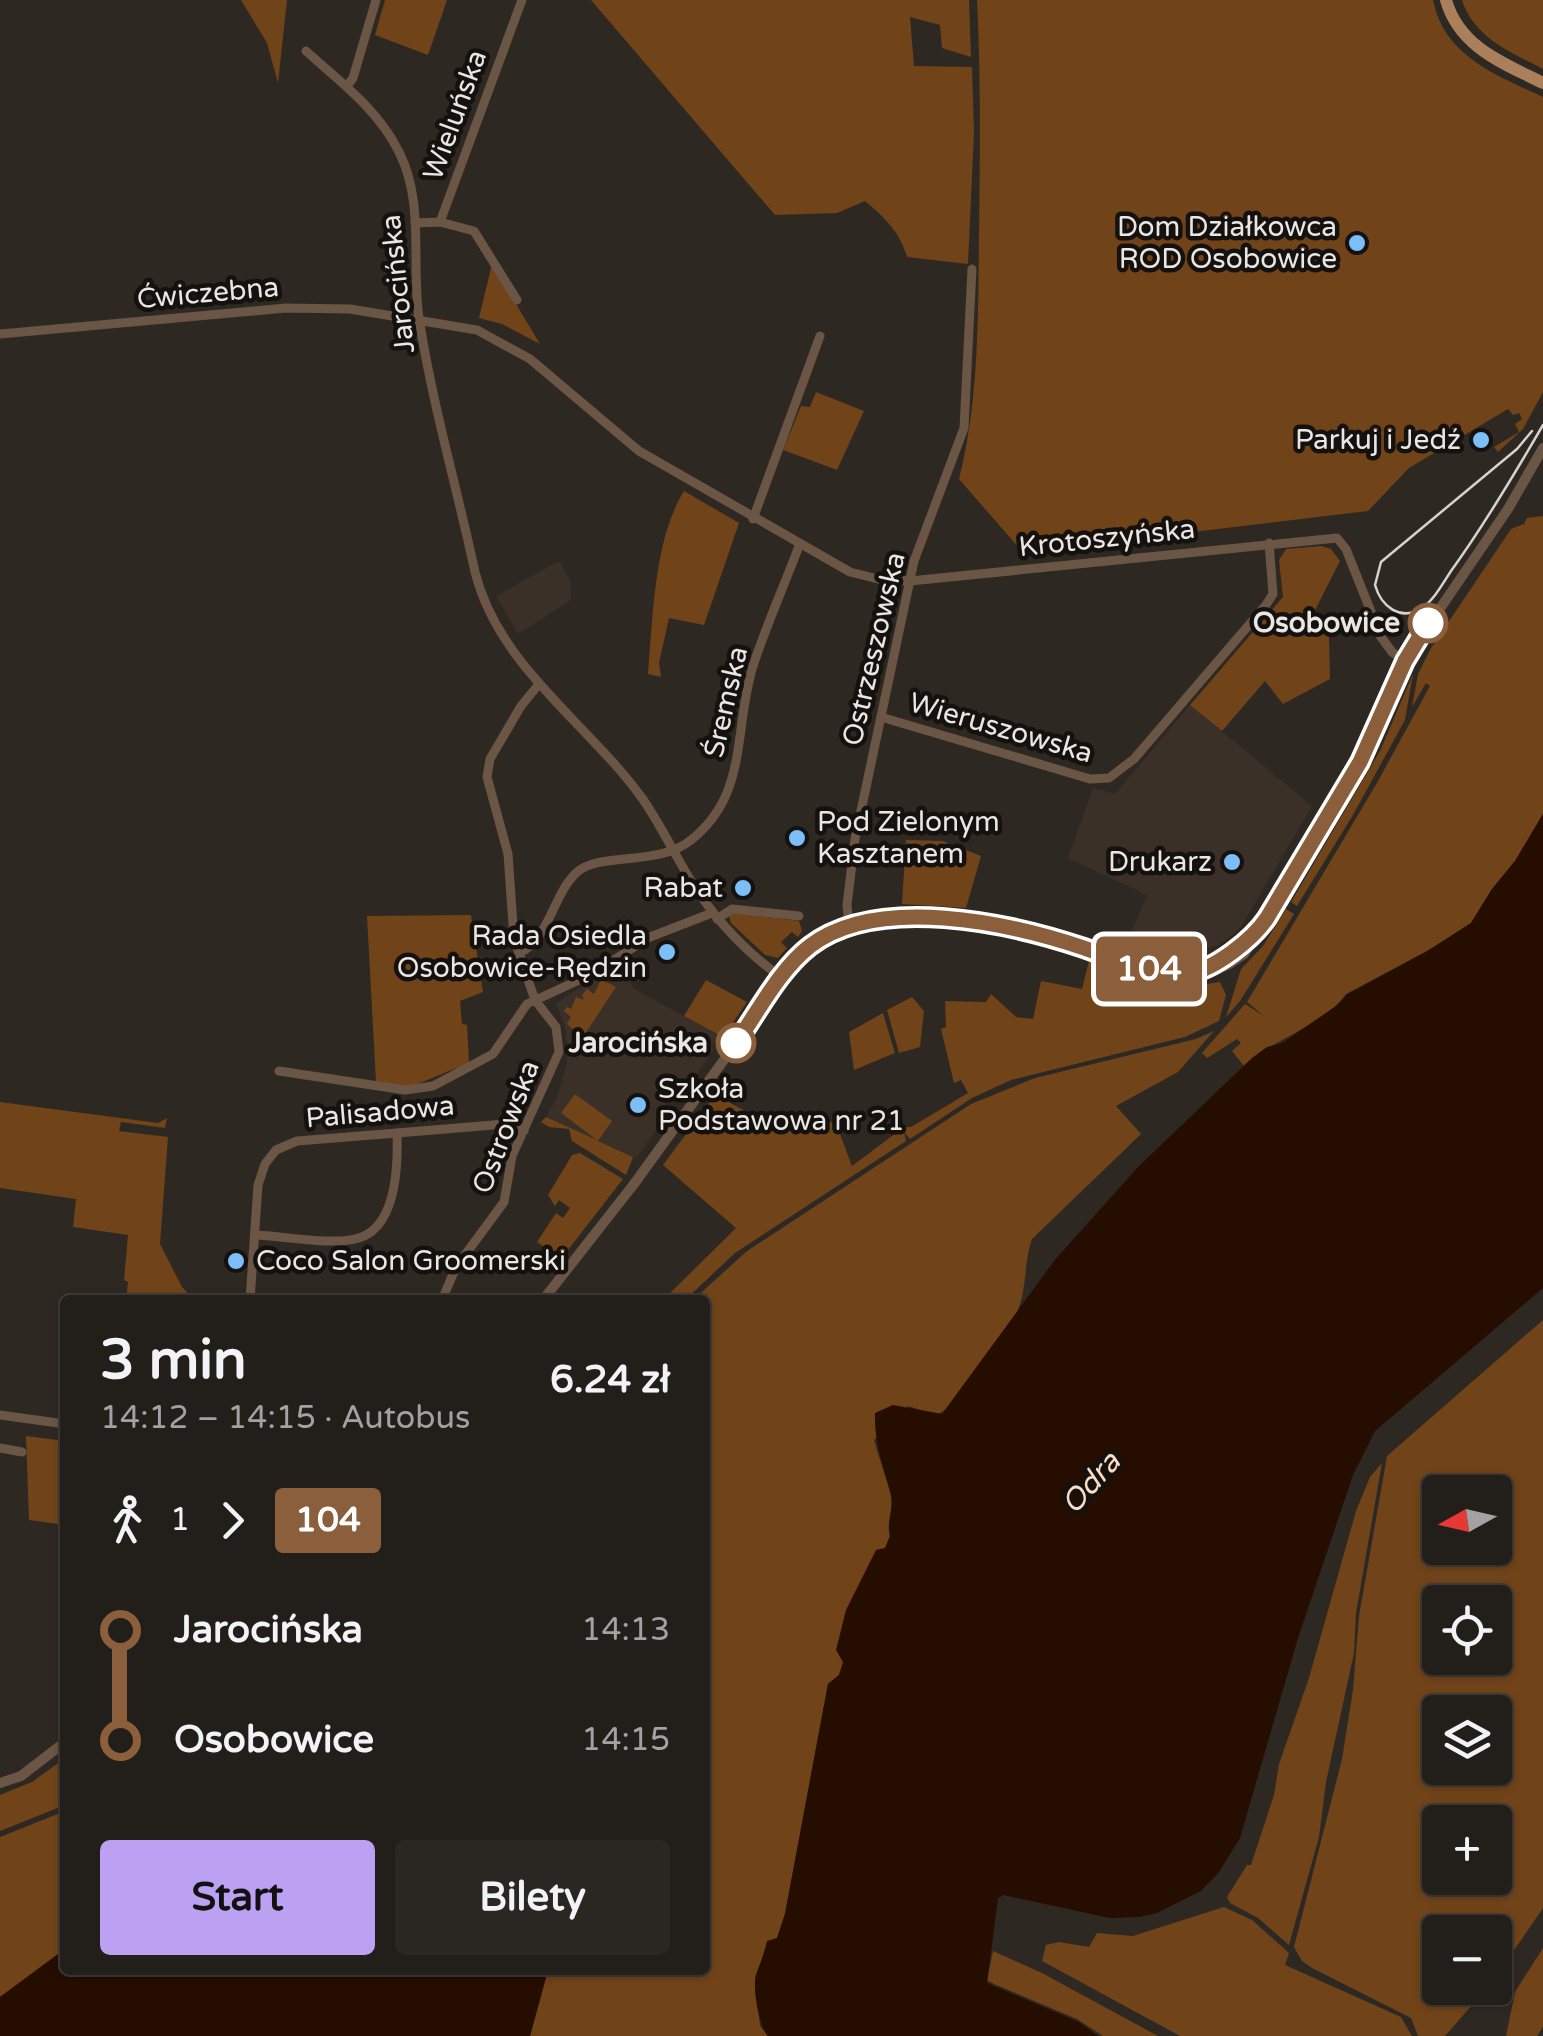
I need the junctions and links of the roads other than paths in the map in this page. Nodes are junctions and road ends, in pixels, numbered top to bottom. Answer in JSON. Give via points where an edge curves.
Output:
{"nodes":[{"id":1,"x":376,"y":0,"type":"edge"},
{"id":2,"x":522,"y":0,"type":"edge"},
{"id":3,"x":1446,"y":0,"type":"edge"},
{"id":4,"x":306,"y":51,"type":"dead end"},
{"id":5,"x":1543,"y":84,"type":"edge"},
{"id":6,"x":347,"y":86,"type":"junction"},
{"id":7,"x":440,"y":222,"type":"junction"},
{"id":8,"x":415,"y":224,"type":"junction"},
{"id":9,"x":972,"y":268,"type":"dead end"},
{"id":10,"x":518,"y":300,"type":"dead end"},
{"id":11,"x":419,"y":318,"type":"junction"},
{"id":12,"x":0,"y":334,"type":"edge"},
{"id":13,"x":820,"y":336,"type":"dead end"},
{"id":14,"x":557,"y":364,"type":"dead end"},
{"id":15,"x":549,"y":374,"type":"junction"},
{"id":16,"x":1543,"y":448,"type":"edge"},
{"id":17,"x":753,"y":518,"type":"junction"},
{"id":18,"x":1269,"y":543,"type":"junction"},
{"id":19,"x":800,"y":546,"type":"junction"},
{"id":20,"x":910,"y":581,"type":"junction"},
{"id":21,"x":1405,"y":661,"type":"junction"},
{"id":22,"x":539,"y":684,"type":"junction"},
{"id":23,"x":882,"y":717,"type":"junction"},
{"id":24,"x":674,"y":851,"type":"junction"},
{"id":25,"x":715,"y":916,"type":"junction"},
{"id":26,"x":799,"y":916,"type":"dead end"},
{"id":27,"x":849,"y":926,"type":"junction"},
{"id":28,"x":520,"y":952,"type":"junction"},
{"id":29,"x":782,"y":978,"type":"junction"},
{"id":30,"x":535,"y":1000,"type":"junction"},
{"id":31,"x":279,"y":1071,"type":"dead end"},
{"id":32,"x":524,"y":1131,"type":"junction"},
{"id":33,"x":397,"y":1133,"type":"junction"},
{"id":34,"x":255,"y":1234,"type":"junction"},
{"id":35,"x":250,"y":1295,"type":"edge"},
{"id":36,"x":444,"y":1295,"type":"edge"},
{"id":37,"x":547,"y":1295,"type":"edge"},
{"id":38,"x":0,"y":1415,"type":"edge"},
{"id":39,"x":60,"y":1423,"type":"edge"},
{"id":40,"x":0,"y":1448,"type":"edge"},
{"id":41,"x":22,"y":1452,"type":"dead end"},
{"id":42,"x":60,"y":1746,"type":"edge"},
{"id":43,"x":0,"y":1783,"type":"edge"}],
"edges":[{"from":1,"to":6,"type":"street"},
{"from":2,"to":7,"type":"street","name":"Wieluńska"},
{"from":3,"to":5,"type":"main road","via":[[1471,43]]},
{"from":4,"to":6,"type":"street","name":"Jarocińska"},
{"from":6,"to":8,"type":"street","name":"Jarocińska","via":[[397,148]]},
{"from":7,"to":8,"type":"street","name":"Wieluńska"},
{"from":7,"to":10,"type":"street","via":[[474,231]]},
{"from":8,"to":11,"type":"street","name":"Jarocińska"},
{"from":9,"to":20,"type":"street","name":"Ostrzeszowska","via":[[964,428]]},
{"from":11,"to":12,"type":"street","name":"Ćwiczebna","via":[[286,308]]},
{"from":11,"to":15,"type":"street","name":"Krotoszyńska","via":[[487,334]]},
{"from":11,"to":22,"type":"street","name":"Jarocińska","via":[[478,586],[495,623]]},
{"from":13,"to":17,"type":"street"},
{"from":14,"to":15,"type":"street"},
{"from":15,"to":17,"type":"street","name":"Krotoszyńska","via":[[638,451]]},
{"from":16,"to":21,"type":"street"},
{"from":17,"to":19,"type":"street","name":"Krotoszyńska"},
{"from":18,"to":20,"type":"street","name":"Krotoszyńska"},
{"from":18,"to":21,"type":"street","name":"Krotoszyńska","via":[[1337,538],[1386,644]]},
{"from":18,"to":23,"type":"street","name":"Wieruszowska","via":[[1272,594],[1266,605],[1134,759],[1110,778],[1090,779]]},
{"from":19,"to":20,"type":"street","name":"Krotoszyńska","via":[[850,572]]},
{"from":19,"to":24,"type":"street","name":"Śremska","via":[[752,672],[726,802]]},
{"from":20,"to":23,"type":"street","name":"Ostrzeszowska"},
{"from":21,"to":27,"type":"street","via":[[1360,762],[1244,954],[1229,964],[1210,973],[1154,971],[984,923],[892,919]]},
{"from":22,"to":24,"type":"street","name":"Jarocińska","via":[[642,798]]},
{"from":22,"to":28,"type":"street","name":"Ostrowska","via":[[487,772],[508,854],[511,924]]},
{"from":23,"to":27,"type":"street","name":"Ostrzeszowska","via":[[851,858]]},
{"from":24,"to":25,"type":"street","name":"Jarocińska"},
{"from":24,"to":28,"type":"street","via":[[580,870]]},
{"from":25,"to":26,"type":"street","via":[[732,909]]},
{"from":25,"to":29,"type":"street","name":"Jarocińska"},
{"from":25,"to":30,"type":"street","via":[[650,937],[590,976]]},
{"from":27,"to":29,"type":"street","via":[[811,946]]},
{"from":28,"to":30,"type":"street","name":"Ostrowska"},
{"from":29,"to":37,"type":"street"},
{"from":30,"to":31,"type":"street","via":[[521,1009],[493,1054],[434,1086],[405,1090]]},
{"from":30,"to":32,"type":"street","name":"Ostrowska","via":[[556,1027],[559,1052]]},
{"from":32,"to":33,"type":"street","name":"Palisadowa","via":[[506,1124]]},
{"from":32,"to":36,"type":"street","name":"Ostrowska","via":[[504,1202],[456,1267]]},
{"from":33,"to":34,"type":"street","name":"Palisadowa","via":[[298,1141],[276,1150],[261,1174]]},
{"from":33,"to":34,"type":"street","via":[[397,1180],[368,1233],[343,1240]]},
{"from":34,"to":35,"type":"street","name":"Palisadowa"},
{"from":38,"to":39,"type":"street"},
{"from":40,"to":41,"type":"street"},
{"from":42,"to":43,"type":"street","via":[[21,1776]]}]}
